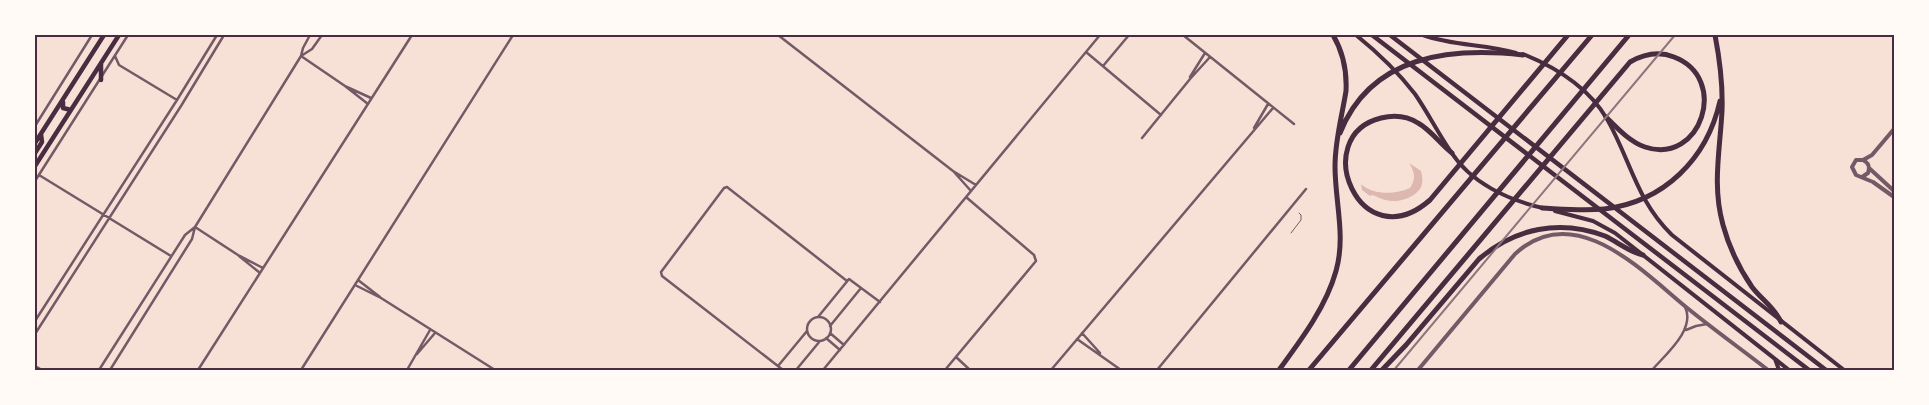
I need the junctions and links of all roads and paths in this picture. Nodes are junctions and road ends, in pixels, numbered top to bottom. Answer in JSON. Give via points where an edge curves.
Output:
{"nodes":[{"id":1,"x":92,"y":35,"type":"edge"},
{"id":2,"x":104,"y":35,"type":"edge"},
{"id":3,"x":119,"y":35,"type":"edge"},
{"id":4,"x":128,"y":35,"type":"edge"},
{"id":5,"x":217,"y":35,"type":"edge"},
{"id":6,"x":224,"y":35,"type":"edge"},
{"id":7,"x":310,"y":35,"type":"edge"},
{"id":8,"x":322,"y":35,"type":"edge"},
{"id":9,"x":412,"y":35,"type":"edge"},
{"id":10,"x":512,"y":35,"type":"edge"},
{"id":11,"x":778,"y":35,"type":"edge"},
{"id":12,"x":1100,"y":35,"type":"edge"},
{"id":13,"x":1129,"y":35,"type":"edge"},
{"id":14,"x":1183,"y":35,"type":"edge"},
{"id":15,"x":1333,"y":35,"type":"edge"},
{"id":16,"x":1356,"y":35,"type":"edge"},
{"id":17,"x":1372,"y":35,"type":"edge"},
{"id":18,"x":1390,"y":35,"type":"edge"},
{"id":19,"x":1423,"y":35,"type":"edge"},
{"id":20,"x":1568,"y":35,"type":"edge"},
{"id":21,"x":1592,"y":35,"type":"edge"},
{"id":22,"x":1629,"y":35,"type":"edge"},
{"id":23,"x":1715,"y":35,"type":"edge"},
{"id":24,"x":1086,"y":52,"type":"junction"},
{"id":25,"x":1205,"y":53,"type":"junction"},
{"id":26,"x":1523,"y":54,"type":"junction"},
{"id":27,"x":115,"y":55,"type":"junction"},
{"id":28,"x":301,"y":56,"type":"junction"},
{"id":29,"x":1210,"y":57,"type":"junction"},
{"id":30,"x":102,"y":63,"type":"junction"},
{"id":31,"x":1103,"y":66,"type":"junction"},
{"id":32,"x":1190,"y":79,"type":"junction"},
{"id":33,"x":101,"y":80,"type":"junction"},
{"id":34,"x":1722,"y":85,"type":"junction"},
{"id":35,"x":345,"y":86,"type":"junction"},
{"id":36,"x":64,"y":98,"type":"junction"},
{"id":37,"x":372,"y":98,"type":"junction"},
{"id":38,"x":177,"y":100,"type":"junction"},
{"id":39,"x":368,"y":104,"type":"junction"},
{"id":40,"x":1268,"y":104,"type":"junction"},
{"id":41,"x":1274,"y":108,"type":"junction"},
{"id":42,"x":71,"y":110,"type":"junction"},
{"id":43,"x":1160,"y":116,"type":"junction"},
{"id":44,"x":1606,"y":117,"type":"junction"},
{"id":45,"x":1294,"y":124,"type":"dead end"},
{"id":46,"x":35,"y":126,"type":"edge"},
{"id":47,"x":1254,"y":129,"type":"junction"},
{"id":48,"x":1894,"y":129,"type":"edge"},
{"id":49,"x":40,"y":134,"type":"junction"},
{"id":50,"x":1142,"y":138,"type":"dead end"},
{"id":51,"x":35,"y":143,"type":"edge"},
{"id":52,"x":1336,"y":146,"type":"junction"},
{"id":53,"x":35,"y":153,"type":"edge"},
{"id":54,"x":1452,"y":153,"type":"junction"},
{"id":55,"x":1872,"y":155,"type":"junction"},
{"id":56,"x":1864,"y":160,"type":"junction"},
{"id":57,"x":35,"y":166,"type":"edge"},
{"id":58,"x":1869,"y":167,"type":"junction"},
{"id":59,"x":953,"y":171,"type":"junction"},
{"id":60,"x":39,"y":175,"type":"junction"},
{"id":61,"x":1862,"y":177,"type":"junction"},
{"id":62,"x":35,"y":181,"type":"edge"},
{"id":63,"x":976,"y":186,"type":"junction"},
{"id":64,"x":1306,"y":189,"type":"dead end"},
{"id":65,"x":971,"y":191,"type":"junction"},
{"id":66,"x":1894,"y":192,"type":"edge"},
{"id":67,"x":966,"y":197,"type":"junction"},
{"id":68,"x":1894,"y":198,"type":"edge"},
{"id":69,"x":1542,"y":208,"type":"junction"},
{"id":70,"x":1298,"y":213,"type":"dead end"},
{"id":71,"x":104,"y":214,"type":"junction"},
{"id":72,"x":110,"y":218,"type":"junction"},
{"id":73,"x":194,"y":227,"type":"junction"},
{"id":74,"x":1291,"y":233,"type":"dead end"},
{"id":75,"x":238,"y":255,"type":"junction"},
{"id":76,"x":1643,"y":255,"type":"junction"},
{"id":77,"x":171,"y":256,"type":"junction"},
{"id":78,"x":263,"y":268,"type":"junction"},
{"id":79,"x":260,"y":273,"type":"junction"},
{"id":80,"x":358,"y":280,"type":"junction"},
{"id":81,"x":847,"y":282,"type":"junction"},
{"id":82,"x":355,"y":285,"type":"junction"},
{"id":83,"x":861,"y":287,"type":"junction"},
{"id":84,"x":381,"y":298,"type":"junction"},
{"id":85,"x":880,"y":302,"type":"junction"},
{"id":86,"x":1684,"y":306,"type":"junction"},
{"id":87,"x":139,"y":308,"type":"junction"},
{"id":88,"x":146,"y":312,"type":"junction"},
{"id":89,"x":134,"y":314,"type":"junction"},
{"id":90,"x":818,"y":317,"type":"junction"},
{"id":91,"x":142,"y":319,"type":"junction"},
{"id":92,"x":35,"y":321,"type":"edge"},
{"id":93,"x":1781,"y":322,"type":"junction"},
{"id":94,"x":1707,"y":324,"type":"junction"},
{"id":95,"x":830,"y":326,"type":"junction"},
{"id":96,"x":430,"y":329,"type":"junction"},
{"id":97,"x":808,"y":331,"type":"junction"},
{"id":98,"x":1685,"y":331,"type":"junction"},
{"id":99,"x":435,"y":333,"type":"junction"},
{"id":100,"x":830,"y":333,"type":"junction"},
{"id":101,"x":35,"y":334,"type":"edge"},
{"id":102,"x":1082,"y":334,"type":"junction"},
{"id":103,"x":826,"y":338,"type":"junction"},
{"id":104,"x":1077,"y":339,"type":"junction"},
{"id":105,"x":820,"y":341,"type":"junction"},
{"id":106,"x":844,"y":345,"type":"junction"},
{"id":107,"x":840,"y":350,"type":"junction"},
{"id":108,"x":1100,"y":354,"type":"junction"},
{"id":109,"x":416,"y":355,"type":"junction"},
{"id":110,"x":956,"y":357,"type":"junction"},
{"id":111,"x":1288,"y":357,"type":"junction"},
{"id":112,"x":1775,"y":359,"type":"junction"},
{"id":113,"x":35,"y":366,"type":"edge"},
{"id":114,"x":778,"y":366,"type":"junction"},
{"id":115,"x":1119,"y":369,"type":"edge"},
{"id":116,"x":42,"y":370,"type":"edge"},
{"id":117,"x":99,"y":370,"type":"edge"},
{"id":118,"x":110,"y":370,"type":"edge"},
{"id":119,"x":198,"y":370,"type":"edge"},
{"id":120,"x":301,"y":370,"type":"edge"},
{"id":121,"x":407,"y":370,"type":"edge"},
{"id":122,"x":495,"y":370,"type":"edge"},
{"id":123,"x":783,"y":370,"type":"edge"},
{"id":124,"x":796,"y":370,"type":"edge"},
{"id":125,"x":823,"y":370,"type":"edge"},
{"id":126,"x":945,"y":370,"type":"edge"},
{"id":127,"x":970,"y":370,"type":"edge"},
{"id":128,"x":1051,"y":370,"type":"edge"},
{"id":129,"x":1157,"y":370,"type":"edge"},
{"id":130,"x":1276,"y":370,"type":"edge"},
{"id":131,"x":1279,"y":370,"type":"edge"},
{"id":132,"x":1309,"y":370,"type":"edge"},
{"id":133,"x":1348,"y":370,"type":"edge"},
{"id":134,"x":1371,"y":370,"type":"edge"},
{"id":135,"x":1382,"y":370,"type":"edge"},
{"id":136,"x":1418,"y":370,"type":"edge"},
{"id":137,"x":1652,"y":370,"type":"edge"},
{"id":138,"x":1768,"y":370,"type":"edge"},
{"id":139,"x":1779,"y":370,"type":"edge"},
{"id":140,"x":1789,"y":370,"type":"edge"},
{"id":141,"x":1809,"y":370,"type":"edge"},
{"id":142,"x":1826,"y":370,"type":"edge"},
{"id":143,"x":1844,"y":370,"type":"edge"}],
"edges":[{"from":1,"to":46,"type":"street"},
{"from":2,"to":36,"type":"main road"},
{"from":3,"to":30,"type":"main road"},
{"from":4,"to":27,"type":"street"},
{"from":5,"to":38,"type":"street"},
{"from":6,"to":72,"type":"street"},
{"from":7,"to":28,"type":"street"},
{"from":8,"to":28,"type":"street","via":[[312,49]]},
{"from":9,"to":37,"type":"street"},
{"from":10,"to":80,"type":"street"},
{"from":11,"to":59,"type":"street"},
{"from":12,"to":24,"type":"street"},
{"from":13,"to":31,"type":"street"},
{"from":14,"to":25,"type":"street"},
{"from":15,"to":52,"type":"highway","via":[[1344,60],[1347,80]]},
{"from":16,"to":54,"type":"main road","via":[[1415,94]]},
{"from":17,"to":141,"type":"main road"},
{"from":18,"to":142,"type":"main road"},
{"from":19,"to":26,"type":"main road","via":[[1441,41]]},
{"from":20,"to":54,"type":"highway","via":[[1430,200],[1416,211],[1398,216],[1372,212],[1350,187],[1347,154],[1352,138],[1367,124],[1387,116],[1418,122]]},
{"from":21,"to":132,"type":"highway"},
{"from":22,"to":133,"type":"highway"},
{"from":23,"to":34,"type":"highway"},
{"from":24,"to":31,"type":"street"},
{"from":24,"to":63,"type":"street"},
{"from":25,"to":29,"type":"street"},
{"from":25,"to":32,"type":"street"},
{"from":26,"to":44,"type":"main road","via":[[1575,84]]},
{"from":26,"to":52,"type":"highway","via":[[1450,53],[1404,66],[1384,78],[1358,102],[1344,123]]},
{"from":27,"to":33,"type":"street"},
{"from":27,"to":38,"type":"street","via":[[119,65]]},
{"from":28,"to":35,"type":"street"},
{"from":28,"to":73,"type":"street"},
{"from":29,"to":32,"type":"street"},
{"from":29,"to":40,"type":"street"},
{"from":30,"to":33,"type":"main road"},
{"from":30,"to":42,"type":"main road"},
{"from":31,"to":43,"type":"street"},
{"from":32,"to":43,"type":"street"},
{"from":33,"to":60,"type":"street"},
{"from":34,"to":69,"type":"highway","via":[[1715,120],[1704,144],[1687,167],[1666,186],[1641,200],[1615,207]]},
{"from":34,"to":93,"type":"highway","via":[[1716,175],[1722,222],[1740,267]]},
{"from":35,"to":37,"type":"street"},
{"from":35,"to":39,"type":"street"},
{"from":36,"to":42,"type":"main road","via":[[63,108]]},
{"from":36,"to":49,"type":"main road"},
{"from":37,"to":39,"type":"street"},
{"from":38,"to":71,"type":"street"},
{"from":39,"to":78,"type":"street"},
{"from":40,"to":41,"type":"street"},
{"from":40,"to":47,"type":"street"},
{"from":41,"to":45,"type":"street"},
{"from":41,"to":47,"type":"street"},
{"from":42,"to":57,"type":"main road"},
{"from":43,"to":50,"type":"street"},
{"from":44,"to":93,"type":"main road","via":[[1642,198],[1656,218],[1680,243]]},
{"from":44,"to":134,"type":"highway","via":[[1639,144],[1655,149],[1671,147],[1686,140],[1698,127],[1705,104],[1702,87],[1690,67],[1669,55],[1645,55],[1624,68]]},
{"from":47,"to":102,"type":"street"},
{"from":48,"to":55,"type":"street"},
{"from":49,"to":51,"type":"main road"},
{"from":49,"to":53,"type":"main road","via":[[42,142]]},
{"from":52,"to":111,"type":"highway","via":[[1335,179],[1341,224],[1339,260],[1322,305]]},
{"from":54,"to":69,"type":"main road","via":[[1490,188]]},
{"from":55,"to":56,"type":"street"},
{"from":55,"to":58,"type":"street"},
{"from":56,"to":58,"type":"street"},
{"from":56,"to":61,"type":"street","via":[[1856,160],[1852,167],[1856,175]]},
{"from":58,"to":61,"type":"street","via":[[1868,173]]},
{"from":58,"to":66,"type":"street"},
{"from":59,"to":63,"type":"street"},
{"from":59,"to":65,"type":"street"},
{"from":60,"to":62,"type":"street"},
{"from":60,"to":71,"type":"street"},
{"from":61,"to":68,"type":"street"},
{"from":63,"to":65,"type":"street"},
{"from":64,"to":129,"type":"street"},
{"from":65,"to":67,"type":"street"},
{"from":67,"to":85,"type":"street"},
{"from":67,"to":110,"type":"street","via":[[1034,255],[1036,261]]},
{"from":69,"to":76,"type":"main road","via":[[1593,221],[1615,232]]},
{"from":70,"to":74,"type":"lane","via":[[1301,220]]},
{"from":71,"to":72,"type":"street"},
{"from":71,"to":92,"type":"street"},
{"from":72,"to":77,"type":"street"},
{"from":72,"to":101,"type":"street"},
{"from":73,"to":75,"type":"street"},
{"from":73,"to":77,"type":"street"},
{"from":73,"to":88,"type":"street","via":[[192,239]]},
{"from":75,"to":78,"type":"street"},
{"from":75,"to":79,"type":"street"},
{"from":76,"to":112,"type":"main road"},
{"from":76,"to":135,"type":"highway","via":[[1607,237],[1567,227],[1539,228],[1513,236],[1479,259]]},
{"from":77,"to":87,"type":"street"},
{"from":78,"to":79,"type":"street"},
{"from":79,"to":119,"type":"street"},
{"from":80,"to":82,"type":"street"},
{"from":80,"to":84,"type":"street"},
{"from":81,"to":83,"type":"street","via":[[851,280]]},
{"from":81,"to":90,"type":"street"},
{"from":81,"to":114,"type":"street","via":[[728,187],[724,188],[661,275]]},
{"from":82,"to":84,"type":"street"},
{"from":82,"to":120,"type":"street"},
{"from":83,"to":85,"type":"street"},
{"from":83,"to":95,"type":"street"},
{"from":84,"to":96,"type":"street"},
{"from":85,"to":106,"type":"street"},
{"from":86,"to":94,"type":"street"},
{"from":86,"to":98,"type":"street","via":[[1688,319]]},
{"from":86,"to":136,"type":"street","via":[[1630,260],[1604,245],[1574,236],[1544,236],[1515,254]]},
{"from":87,"to":88,"type":"street"},
{"from":87,"to":89,"type":"street"},
{"from":88,"to":91,"type":"street"},
{"from":89,"to":91,"type":"street"},
{"from":89,"to":117,"type":"street"},
{"from":90,"to":95,"type":"street","via":[[827,320]]},
{"from":90,"to":97,"type":"street","via":[[810,322]]},
{"from":91,"to":118,"type":"street"},
{"from":93,"to":143,"type":"main road"},
{"from":94,"to":98,"type":"street"},
{"from":94,"to":138,"type":"street"},
{"from":95,"to":100,"type":"street"},
{"from":96,"to":99,"type":"street"},
{"from":96,"to":109,"type":"street"},
{"from":97,"to":105,"type":"street","via":[[813,339]]},
{"from":97,"to":114,"type":"street"},
{"from":98,"to":137,"type":"street"},
{"from":99,"to":109,"type":"street"},
{"from":99,"to":122,"type":"street"},
{"from":100,"to":103,"type":"street"},
{"from":100,"to":106,"type":"street"},
{"from":102,"to":104,"type":"street"},
{"from":102,"to":108,"type":"street"},
{"from":103,"to":105,"type":"street"},
{"from":103,"to":107,"type":"street"},
{"from":104,"to":108,"type":"street"},
{"from":104,"to":128,"type":"street"},
{"from":105,"to":124,"type":"street"},
{"from":106,"to":107,"type":"street"},
{"from":107,"to":125,"type":"street"},
{"from":108,"to":115,"type":"street"},
{"from":109,"to":121,"type":"street"},
{"from":110,"to":126,"type":"street"},
{"from":110,"to":127,"type":"street"},
{"from":111,"to":130,"type":"highway"},
{"from":111,"to":131,"type":"highway"},
{"from":112,"to":139,"type":"main road"},
{"from":112,"to":140,"type":"main road"},
{"from":113,"to":116,"type":"street"},
{"from":114,"to":123,"type":"street"}]}
